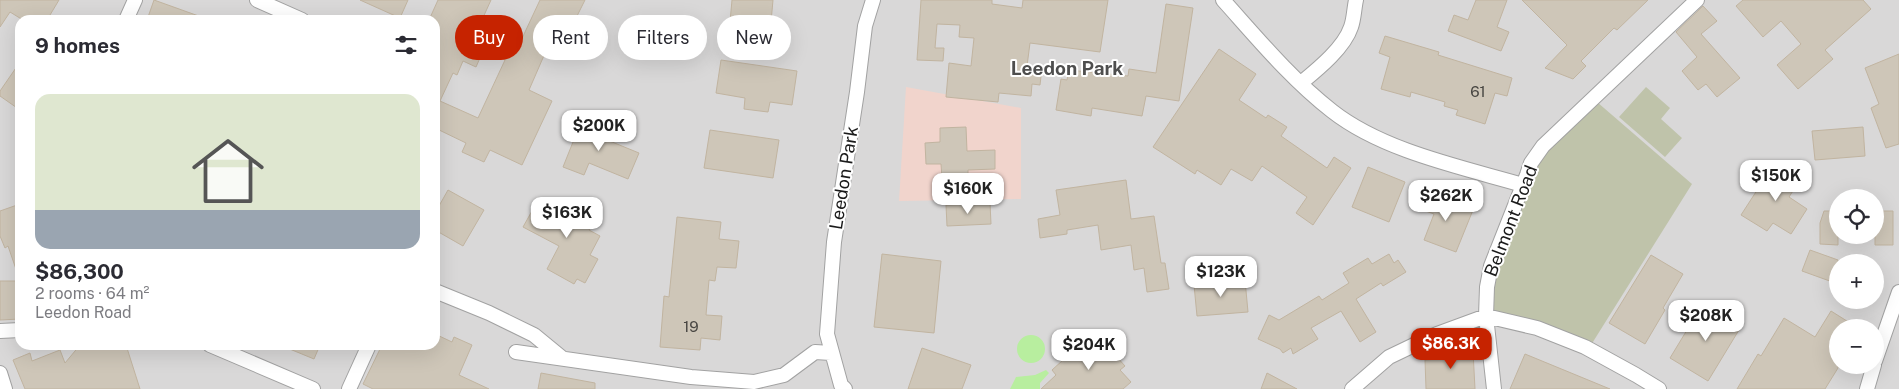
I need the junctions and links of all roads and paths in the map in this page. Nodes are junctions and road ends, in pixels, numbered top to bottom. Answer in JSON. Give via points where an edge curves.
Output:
{"nodes":[{"id":1,"x":135,"y":0,"type":"edge"},
{"id":2,"x":257,"y":0,"type":"edge"},
{"id":3,"x":1223,"y":0,"type":"edge"},
{"id":4,"x":1356,"y":0,"type":"edge"},
{"id":5,"x":1697,"y":0,"type":"edge"},
{"id":6,"x":868,"y":1,"type":"edge"},
{"id":7,"x":128,"y":15,"type":"edge"},
{"id":8,"x":291,"y":15,"type":"edge"},
{"id":9,"x":1301,"y":83,"type":"junction"},
{"id":10,"x":1523,"y":184,"type":"junction"},
{"id":11,"x":1899,"y":292,"type":"edge"},
{"id":12,"x":440,"y":293,"type":"edge"},
{"id":13,"x":1486,"y":316,"type":"junction"},
{"id":14,"x":15,"y":330,"type":"edge"},
{"id":15,"x":0,"y":331,"type":"edge"},
{"id":16,"x":1884,"y":335,"type":"edge"},
{"id":17,"x":222,"y":350,"type":"edge"},
{"id":18,"x":367,"y":350,"type":"edge"},
{"id":19,"x":516,"y":352,"type":"dead end"},
{"id":20,"x":831,"y":353,"type":"junction"},
{"id":21,"x":563,"y":359,"type":"junction"},
{"id":22,"x":0,"y":373,"type":"edge"},
{"id":23,"x":1871,"y":374,"type":"edge"},
{"id":24,"x":5,"y":389,"type":"edge"},
{"id":25,"x":313,"y":389,"type":"edge"},
{"id":26,"x":349,"y":389,"type":"edge"},
{"id":27,"x":845,"y":389,"type":"edge"},
{"id":28,"x":1352,"y":389,"type":"edge"},
{"id":29,"x":1494,"y":389,"type":"edge"},
{"id":30,"x":1659,"y":389,"type":"edge"},
{"id":31,"x":1867,"y":389,"type":"edge"}],
"edges":[{"from":1,"to":7,"type":"street"},
{"from":2,"to":8,"type":"street"},
{"from":3,"to":9,"type":"street"},
{"from":4,"to":9,"type":"street","via":[[1352,27],[1345,39]]},
{"from":5,"to":10,"type":"street","name":"Belmont Road","via":[[1543,146],[1531,163]]},
{"from":6,"to":20,"type":"street","name":"Leedon Park","via":[[858,92],[834,242],[827,334]]},
{"from":9,"to":10,"type":"street","via":[[1334,112],[1372,135],[1414,152]]},
{"from":10,"to":13,"type":"street","name":"Belmont Road","via":[[1491,266]]},
{"from":11,"to":16,"type":"street"},
{"from":12,"to":21,"type":"street","via":[[534,335]]},
{"from":13,"to":28,"type":"street","via":[[1390,357]]},
{"from":13,"to":29,"type":"street","name":"Belmont Road"},
{"from":13,"to":30,"type":"street","via":[[1536,328],[1585,347]]},
{"from":14,"to":15,"type":"street"},
{"from":17,"to":25,"type":"street"},
{"from":18,"to":26,"type":"street"},
{"from":19,"to":21,"type":"street"},
{"from":20,"to":21,"type":"street","via":[[815,352],[784,375],[754,382],[691,377]]},
{"from":20,"to":27,"type":"street","name":"Leedon Park"},
{"from":22,"to":24,"type":"street"},
{"from":23,"to":31,"type":"street"}]}
